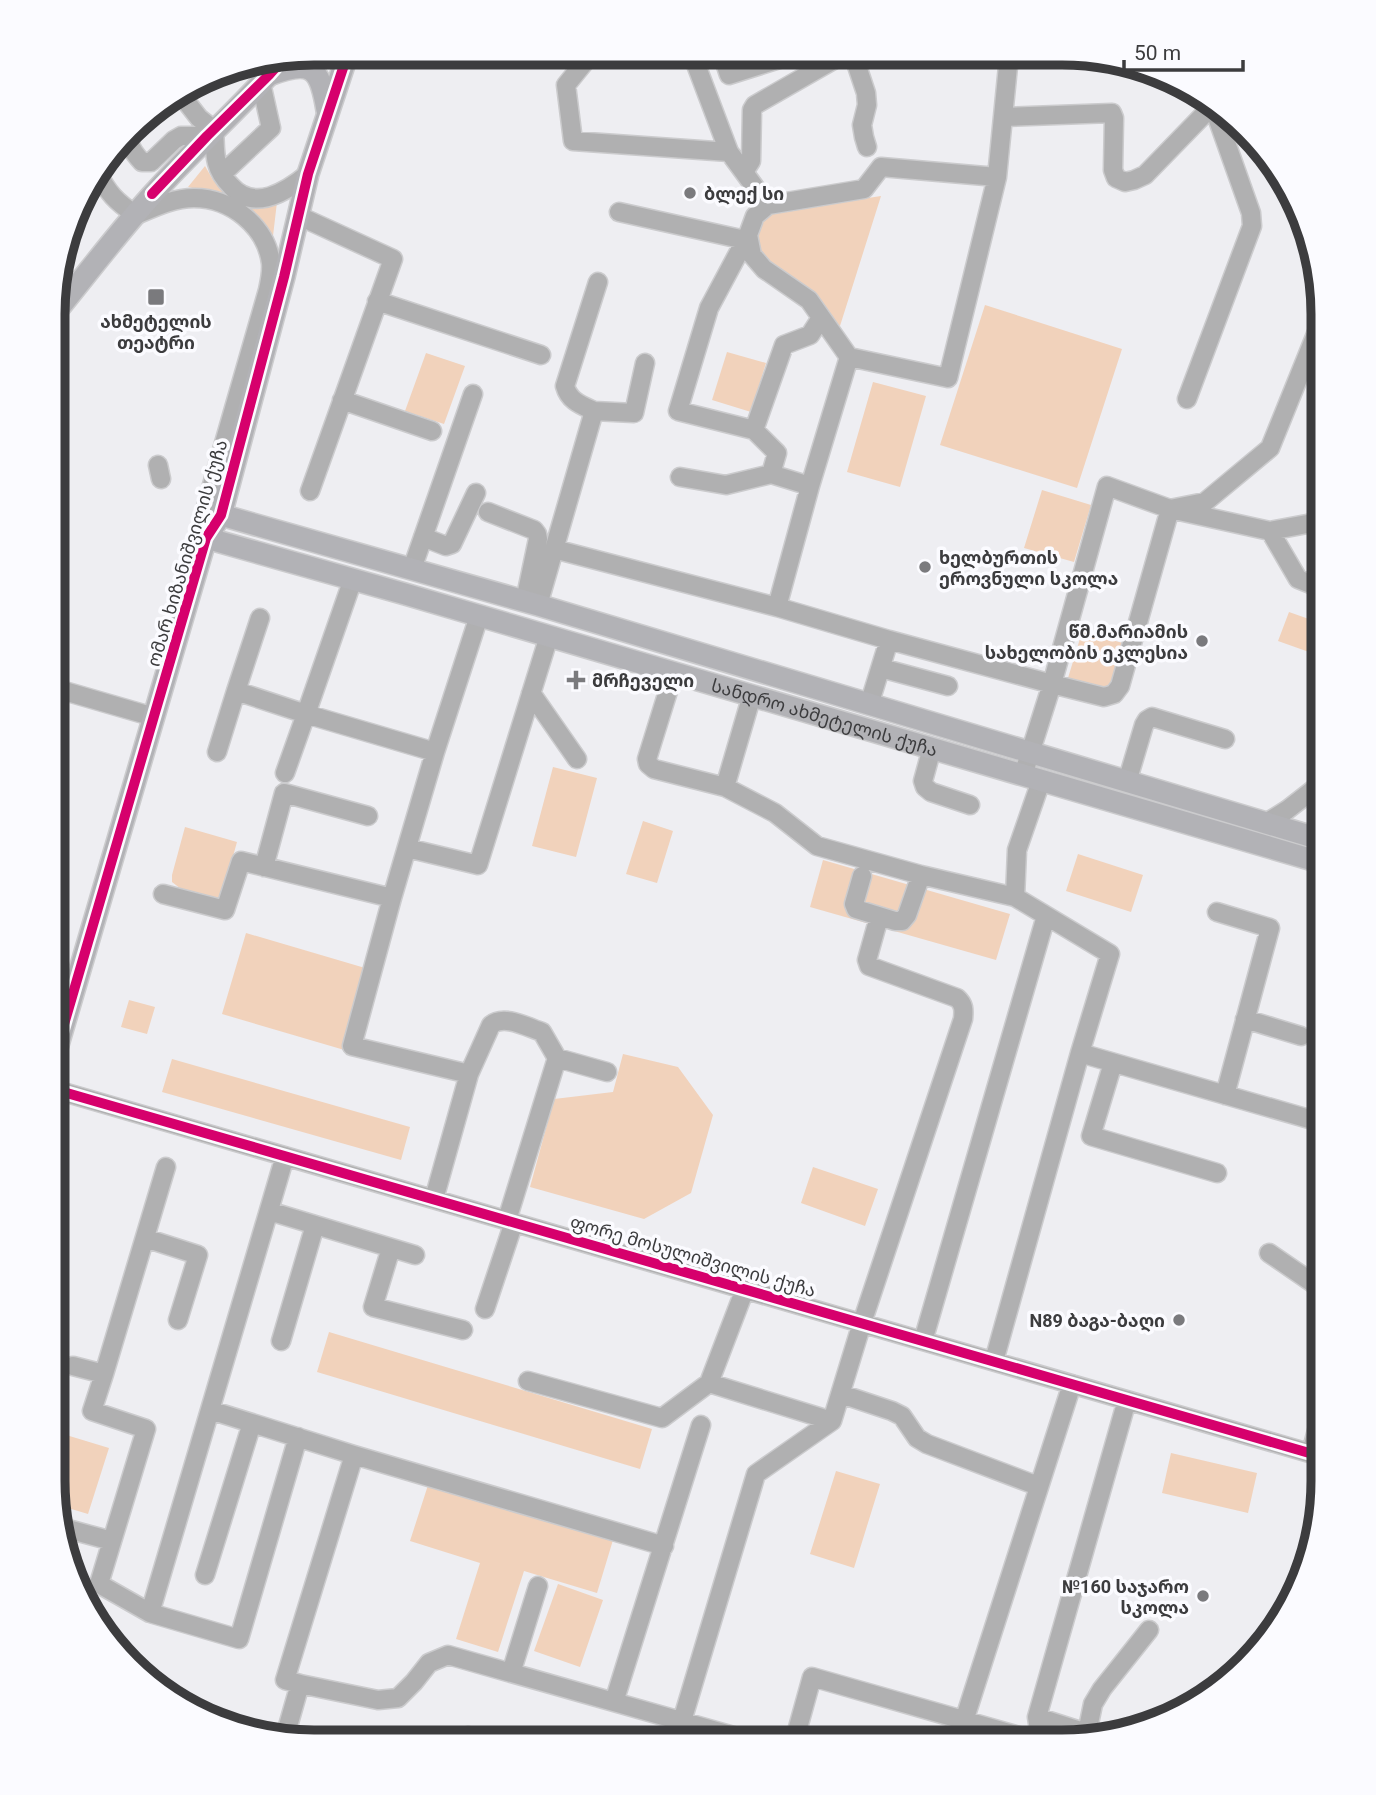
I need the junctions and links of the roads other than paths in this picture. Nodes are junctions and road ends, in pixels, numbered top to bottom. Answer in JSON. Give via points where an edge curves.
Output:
{"nodes":[{"id":1,"x":344,"y":65,"type":"edge"},
{"id":2,"x":582,"y":65,"type":"edge"},
{"id":3,"x":696,"y":65,"type":"edge"},
{"id":4,"x":726,"y":65,"type":"edge"},
{"id":5,"x":760,"y":65,"type":"edge"},
{"id":6,"x":825,"y":65,"type":"edge"},
{"id":7,"x":857,"y":65,"type":"edge"},
{"id":8,"x":1009,"y":65,"type":"edge"},
{"id":9,"x":275,"y":68,"type":"edge"},
{"id":10,"x":265,"y":79,"type":"junction"},
{"id":11,"x":185,"y":101,"type":"edge"},
{"id":12,"x":1207,"y":112,"type":"edge"},
{"id":13,"x":327,"y":113,"type":"junction"},
{"id":14,"x":1003,"y":117,"type":"junction"},
{"id":15,"x":1219,"y":121,"type":"edge"},
{"id":16,"x":210,"y":133,"type":"junction"},
{"id":17,"x":131,"y":146,"type":"edge"},
{"id":18,"x":867,"y":147,"type":"dead end"},
{"id":19,"x":729,"y":152,"type":"junction"},
{"id":20,"x":744,"y":172,"type":"junction"},
{"id":21,"x":222,"y":174,"type":"junction"},
{"id":22,"x":308,"y":174,"type":"junction"},
{"id":23,"x":997,"y":177,"type":"junction"},
{"id":24,"x":103,"y":182,"type":"edge"},
{"id":25,"x":768,"y":205,"type":"junction"},
{"id":26,"x":619,"y":212,"type":"dead end"},
{"id":27,"x":136,"y":215,"type":"junction"},
{"id":28,"x":299,"y":216,"type":"junction"},
{"id":29,"x":747,"y":238,"type":"junction"},
{"id":30,"x":598,"y":282,"type":"dead end"},
{"id":31,"x":65,"y":301,"type":"edge"},
{"id":32,"x":377,"y":302,"type":"junction"},
{"id":33,"x":821,"y":318,"type":"junction"},
{"id":34,"x":1311,"y":349,"type":"edge"},
{"id":35,"x":541,"y":355,"type":"dead end"},
{"id":36,"x":849,"y":357,"type":"junction"},
{"id":37,"x":645,"y":363,"type":"dead end"},
{"id":38,"x":473,"y":394,"type":"dead end"},
{"id":39,"x":1187,"y":399,"type":"dead end"},
{"id":40,"x":342,"y":400,"type":"junction"},
{"id":41,"x":594,"y":411,"type":"junction"},
{"id":42,"x":754,"y":430,"type":"junction"},
{"id":43,"x":432,"y":432,"type":"dead end"},
{"id":44,"x":771,"y":474,"type":"junction"},
{"id":45,"x":680,"y":477,"type":"dead end"},
{"id":46,"x":810,"y":486,"type":"junction"},
{"id":47,"x":310,"y":491,"type":"dead end"},
{"id":48,"x":476,"y":493,"type":"dead end"},
{"id":49,"x":1170,"y":509,"type":"junction"},
{"id":50,"x":488,"y":512,"type":"dead end"},
{"id":51,"x":213,"y":513,"type":"junction"},
{"id":52,"x":1311,"y":524,"type":"edge"},
{"id":53,"x":1270,"y":531,"type":"junction"},
{"id":54,"x":301,"y":537,"type":"junction"},
{"id":55,"x":423,"y":537,"type":"junction"},
{"id":56,"x":206,"y":538,"type":"junction"},
{"id":57,"x":554,"y":549,"type":"junction"},
{"id":58,"x":294,"y":562,"type":"junction"},
{"id":59,"x":412,"y":569,"type":"junction"},
{"id":60,"x":353,"y":579,"type":"junction"},
{"id":61,"x":1311,"y":584,"type":"edge"},
{"id":62,"x":537,"y":605,"type":"junction"},
{"id":63,"x":777,"y":607,"type":"junction"},
{"id":64,"x":479,"y":616,"type":"junction"},
{"id":65,"x":260,"y":618,"type":"dead end"},
{"id":66,"x":545,"y":635,"type":"junction"},
{"id":67,"x":889,"y":640,"type":"junction"},
{"id":68,"x":881,"y":668,"type":"junction"},
{"id":69,"x":674,"y":673,"type":"junction"},
{"id":70,"x":1052,"y":684,"type":"junction"},
{"id":71,"x":948,"y":686,"type":"dead end"},
{"id":72,"x":65,"y":691,"type":"edge"},
{"id":73,"x":236,"y":691,"type":"junction"},
{"id":74,"x":830,"y":693,"type":"junction"},
{"id":75,"x":531,"y":694,"type":"junction"},
{"id":76,"x":752,"y":695,"type":"junction"},
{"id":77,"x":869,"y":705,"type":"junction"},
{"id":78,"x":306,"y":714,"type":"junction"},
{"id":79,"x":823,"y":716,"type":"junction"},
{"id":80,"x":155,"y":717,"type":"junction"},
{"id":81,"x":1225,"y":739,"type":"dead end"},
{"id":82,"x":932,"y":748,"type":"junction"},
{"id":83,"x":217,"y":752,"type":"dead end"},
{"id":84,"x":435,"y":752,"type":"junction"},
{"id":85,"x":1030,"y":753,"type":"junction"},
{"id":86,"x":577,"y":759,"type":"dead end"},
{"id":87,"x":285,"y":773,"type":"dead end"},
{"id":88,"x":1032,"y":778,"type":"junction"},
{"id":89,"x":1127,"y":782,"type":"junction"},
{"id":90,"x":725,"y":787,"type":"junction"},
{"id":91,"x":1311,"y":791,"type":"edge"},
{"id":92,"x":970,"y":805,"type":"dead end"},
{"id":93,"x":368,"y":816,"type":"dead end"},
{"id":94,"x":1266,"y":823,"type":"junction"},
{"id":95,"x":1237,"y":826,"type":"junction"},
{"id":96,"x":1311,"y":836,"type":"edge"},
{"id":97,"x":407,"y":848,"type":"junction"},
{"id":98,"x":1311,"y":858,"type":"edge"},
{"id":99,"x":264,"y":867,"type":"junction"},
{"id":100,"x":862,"y":876,"type":"dead end"},
{"id":101,"x":921,"y":876,"type":"junction"},
{"id":102,"x":163,"y":894,"type":"dead end"},
{"id":103,"x":1015,"y":897,"type":"junction"},
{"id":104,"x":392,"y":898,"type":"junction"},
{"id":105,"x":1217,"y":912,"type":"dead end"},
{"id":106,"x":1046,"y":916,"type":"junction"},
{"id":107,"x":879,"y":917,"type":"junction"},
{"id":108,"x":1245,"y":1019,"type":"junction"},
{"id":109,"x":65,"y":1021,"type":"edge"},
{"id":110,"x":1301,"y":1036,"type":"dead end"},
{"id":111,"x":1080,"y":1053,"type":"junction"},
{"id":112,"x":557,"y":1058,"type":"junction"},
{"id":113,"x":1113,"y":1063,"type":"junction"},
{"id":114,"x":607,"y":1072,"type":"dead end"},
{"id":115,"x":469,"y":1074,"type":"junction"},
{"id":116,"x":65,"y":1092,"type":"edge"},
{"id":117,"x":1225,"y":1095,"type":"junction"},
{"id":118,"x":1311,"y":1119,"type":"edge"},
{"id":119,"x":285,"y":1156,"type":"junction"},
{"id":120,"x":166,"y":1167,"type":"dead end"},
{"id":121,"x":1217,"y":1173,"type":"dead end"},
{"id":122,"x":434,"y":1199,"type":"junction"},
{"id":123,"x":269,"y":1211,"type":"junction"},
{"id":124,"x":510,"y":1221,"type":"junction"},
{"id":125,"x":315,"y":1225,"type":"junction"},
{"id":126,"x":145,"y":1238,"type":"junction"},
{"id":127,"x":391,"y":1248,"type":"junction"},
{"id":128,"x":1269,"y":1253,"type":"dead end"},
{"id":129,"x":415,"y":1255,"type":"dead end"},
{"id":130,"x":1311,"y":1282,"type":"edge"},
{"id":131,"x":745,"y":1289,"type":"junction"},
{"id":132,"x":485,"y":1309,"type":"dead end"},
{"id":133,"x":178,"y":1320,"type":"dead end"},
{"id":134,"x":862,"y":1323,"type":"junction"},
{"id":135,"x":463,"y":1330,"type":"dead end"},
{"id":136,"x":281,"y":1340,"type":"dead end"},
{"id":137,"x":923,"y":1341,"type":"junction"},
{"id":138,"x":994,"y":1362,"type":"junction"},
{"id":139,"x":74,"y":1366,"type":"dead end"},
{"id":140,"x":104,"y":1374,"type":"junction"},
{"id":141,"x":528,"y":1381,"type":"dead end"},
{"id":142,"x":709,"y":1383,"type":"junction"},
{"id":143,"x":1072,"y":1384,"type":"junction"},
{"id":144,"x":841,"y":1394,"type":"junction"},
{"id":145,"x":1127,"y":1400,"type":"junction"},
{"id":146,"x":210,"y":1410,"type":"junction"},
{"id":147,"x":832,"y":1421,"type":"junction"},
{"id":148,"x":252,"y":1423,"type":"junction"},
{"id":149,"x":701,"y":1425,"type":"dead end"},
{"id":150,"x":298,"y":1437,"type":"junction"},
{"id":151,"x":1311,"y":1453,"type":"edge"},
{"id":152,"x":354,"y":1454,"type":"junction"},
{"id":153,"x":1038,"y":1486,"type":"junction"},
{"id":154,"x":70,"y":1530,"type":"edge"},
{"id":155,"x":112,"y":1541,"type":"junction"},
{"id":156,"x":664,"y":1546,"type":"junction"},
{"id":157,"x":205,"y":1575,"type":"dead end"},
{"id":158,"x":538,"y":1586,"type":"dead end"},
{"id":159,"x":150,"y":1613,"type":"junction"},
{"id":160,"x":1149,"y":1630,"type":"dead end"},
{"id":161,"x":511,"y":1673,"type":"junction"},
{"id":162,"x":300,"y":1684,"type":"junction"},
{"id":163,"x":614,"y":1702,"type":"junction"},
{"id":164,"x":1037,"y":1717,"type":"junction"},
{"id":165,"x":682,"y":1721,"type":"junction"},
{"id":166,"x":964,"y":1721,"type":"junction"},
{"id":167,"x":1091,"y":1728,"type":"edge"},
{"id":168,"x":288,"y":1729,"type":"edge"},
{"id":169,"x":713,"y":1730,"type":"edge"},
{"id":170,"x":797,"y":1730,"type":"edge"},
{"id":171,"x":958,"y":1730,"type":"edge"},
{"id":172,"x":997,"y":1730,"type":"edge"},
{"id":173,"x":1039,"y":1730,"type":"edge"},
{"id":174,"x":1078,"y":1730,"type":"edge"}],
"edges":[{"from":1,"to":13,"type":"main road","name":"ომარ ხიზანიშვილის ქუჩა"},
{"from":2,"to":19,"type":"street","via":[[566,85],[573,141]]},
{"from":3,"to":19,"type":"street"},
{"from":4,"to":5,"type":"street","via":[[729,75]]},
{"from":6,"to":20,"type":"street","via":[[755,105],[751,161]]},
{"from":7,"to":18,"type":"street","via":[[866,93],[862,125]]},
{"from":8,"to":14,"type":"street"},
{"from":9,"to":10,"type":"main road"},
{"from":10,"to":13,"type":"main road","via":[[290,68],[310,69],[322,83]]},
{"from":10,"to":16,"type":"main road"},
{"from":10,"to":21,"type":"street","via":[[271,128]]},
{"from":11,"to":16,"type":"street"},
{"from":12,"to":14,"type":"street","via":[[1145,175],[1125,182],[1116,178],[1113,170],[1112,113]]},
{"from":13,"to":22,"type":"main road","name":"ომარ ხიზანიშვილის ქუჩა"},
{"from":14,"to":23,"type":"street"},
{"from":15,"to":39,"type":"street","via":[[1252,226]]},
{"from":16,"to":17,"type":"street","via":[[181,136],[151,162],[142,162]]},
{"from":16,"to":21,"type":"street"},
{"from":16,"to":27,"type":"main road"},
{"from":19,"to":20,"type":"street"},
{"from":20,"to":25,"type":"street"},
{"from":21,"to":22,"type":"street","via":[[235,191],[259,199],[277,195]]},
{"from":22,"to":28,"type":"main road","name":"ომარ ხიზანიშვილის ქუჩა"},
{"from":23,"to":25,"type":"street","via":[[881,167],[864,189]]},
{"from":23,"to":36,"type":"street","via":[[948,378]]},
{"from":24,"to":27,"type":"street"},
{"from":25,"to":29,"type":"street","via":[[755,216]]},
{"from":26,"to":29,"type":"street"},
{"from":27,"to":31,"type":"main road"},
{"from":27,"to":51,"type":"street","via":[[181,199],[221,202],[252,223],[271,262]]},
{"from":28,"to":32,"type":"street","via":[[393,259]]},
{"from":28,"to":51,"type":"main road","name":"ომარ ხიზანიშვილის ქუჩა"},
{"from":29,"to":33,"type":"street","via":[[752,255],[764,269],[809,300]]},
{"from":29,"to":42,"type":"street","via":[[709,308],[678,411]]},
{"from":30,"to":41,"type":"street","via":[[565,386],[573,401]]},
{"from":32,"to":35,"type":"street"},
{"from":32,"to":40,"type":"street"},
{"from":33,"to":36,"type":"street"},
{"from":33,"to":42,"type":"street","via":[[810,335],[784,345]]},
{"from":34,"to":49,"type":"street","via":[[1270,448],[1205,502]]},
{"from":36,"to":46,"type":"street"},
{"from":37,"to":41,"type":"street","via":[[634,413]]},
{"from":38,"to":55,"type":"street"},
{"from":40,"to":43,"type":"street"},
{"from":40,"to":47,"type":"street"},
{"from":41,"to":57,"type":"street"},
{"from":42,"to":44,"type":"street","via":[[777,453]]},
{"from":44,"to":45,"type":"street","via":[[726,485]]},
{"from":44,"to":46,"type":"street"},
{"from":46,"to":63,"type":"street"},
{"from":48,"to":55,"type":"street","via":[[452,544]]},
{"from":49,"to":53,"type":"street"},
{"from":49,"to":70,"type":"street","via":[[1114,695]]},
{"from":49,"to":70,"type":"street","via":[[1107,486]]},
{"from":50,"to":62,"type":"street","via":[[537,534]]},
{"from":51,"to":54,"type":"main road","name":"სანდრო ახმეტელის ქუჩა"},
{"from":51,"to":56,"type":"main road","name":"ომარ ხიზანიშვილის ქუჩა"},
{"from":52,"to":53,"type":"street"},
{"from":53,"to":61,"type":"street","via":[[1298,579]]},
{"from":54,"to":58,"type":"main road"},
{"from":54,"to":59,"type":"main road","name":"სანდრო ახმეტელის ქუჩა"},
{"from":55,"to":59,"type":"street"},
{"from":56,"to":58,"type":"main road","name":"სანდრო ახმეტელის ქუჩა"},
{"from":56,"to":80,"type":"main road","name":"ომარ ხიზანიშვილის ქუჩა"},
{"from":57,"to":62,"type":"street"},
{"from":57,"to":63,"type":"street"},
{"from":58,"to":60,"type":"main road","name":"სანდრო ახმეტელის ქუჩა"},
{"from":59,"to":62,"type":"main road","name":"სანდრო ახმეტელის ქუჩა"},
{"from":60,"to":64,"type":"main road","name":"სანდრო ახმეტელის ქუჩა"},
{"from":60,"to":78,"type":"street"},
{"from":62,"to":66,"type":"main road"},
{"from":62,"to":74,"type":"main road","name":"სანდრო ახმეტელის ქუჩა"},
{"from":63,"to":67,"type":"street"},
{"from":64,"to":66,"type":"main road","name":"სანდრო ახმეტელის ქუჩა"},
{"from":64,"to":84,"type":"street"},
{"from":65,"to":73,"type":"street"},
{"from":66,"to":69,"type":"main road","name":"სანდრო ახმეტელის ქუჩა"},
{"from":66,"to":75,"type":"street"},
{"from":67,"to":68,"type":"street"},
{"from":67,"to":70,"type":"street"},
{"from":68,"to":71,"type":"street"},
{"from":68,"to":77,"type":"street"},
{"from":69,"to":76,"type":"main road","name":"სანდრო ახმეტელის ქუჩა"},
{"from":69,"to":90,"type":"street","via":[[648,764]]},
{"from":70,"to":85,"type":"street"},
{"from":72,"to":80,"type":"street"},
{"from":73,"to":78,"type":"street"},
{"from":73,"to":83,"type":"street"},
{"from":74,"to":77,"type":"main road","name":"სანდრო ახმეტელის ქუჩა"},
{"from":74,"to":79,"type":"main road"},
{"from":75,"to":86,"type":"street"},
{"from":75,"to":97,"type":"street","via":[[478,865]]},
{"from":76,"to":79,"type":"main road","name":"სანდრო ახმეტელის ქუჩა"},
{"from":76,"to":90,"type":"street"},
{"from":77,"to":85,"type":"main road","name":"სანდრო ახმეტელის ქუჩა"},
{"from":78,"to":84,"type":"street"},
{"from":78,"to":87,"type":"street"},
{"from":79,"to":82,"type":"main road","name":"სანდრო ახმეტელის ქუჩა"},
{"from":80,"to":109,"type":"main road","name":"ომარ ხიზანიშვილის ქუჩა"},
{"from":81,"to":89,"type":"street","via":[[1152,717],[1144,725]]},
{"from":82,"to":88,"type":"main road","name":"სანდრო ახმეტელის ქუჩა"},
{"from":82,"to":92,"type":"street","via":[[925,787]]},
{"from":84,"to":97,"type":"street"},
{"from":85,"to":88,"type":"street"},
{"from":85,"to":89,"type":"main road","name":"სანდრო ახმეტელის ქუჩა"},
{"from":88,"to":95,"type":"main road","name":"სანდრო ახმეტელის ქუჩა"},
{"from":88,"to":103,"type":"street","via":[[1017,850]]},
{"from":89,"to":95,"type":"main road","name":"სანდრო ახმეტელის ქუჩა"},
{"from":90,"to":101,"type":"street","via":[[775,813],[817,846]]},
{"from":91,"to":94,"type":"street"},
{"from":93,"to":99,"type":"street","via":[[284,793]]},
{"from":94,"to":95,"type":"main road","name":"სანდრო ახმეტელის ქუჩა"},
{"from":94,"to":96,"type":"main road","name":"სანდრო ახმეტელის ქუჩა"},
{"from":95,"to":98,"type":"main road","name":"სანდრო ახმეტელის ქუჩა"},
{"from":97,"to":104,"type":"street"},
{"from":99,"to":102,"type":"street","via":[[241,861],[225,910]]},
{"from":99,"to":104,"type":"street"},
{"from":100,"to":107,"type":"street","via":[[854,905]]},
{"from":101,"to":103,"type":"street"},
{"from":101,"to":107,"type":"street","via":[[908,915],[895,921]]},
{"from":103,"to":106,"type":"street"},
{"from":104,"to":115,"type":"street","via":[[352,1046]]},
{"from":105,"to":108,"type":"street","via":[[1270,928]]},
{"from":106,"to":111,"type":"street","via":[[1110,954]]},
{"from":106,"to":137,"type":"street"},
{"from":107,"to":134,"type":"street","via":[[869,966],[950,994],[964,1009]]},
{"from":108,"to":110,"type":"street"},
{"from":108,"to":117,"type":"street"},
{"from":111,"to":113,"type":"street"},
{"from":111,"to":138,"type":"street"},
{"from":112,"to":114,"type":"street"},
{"from":112,"to":115,"type":"street","via":[[542,1032],[496,1021]]},
{"from":112,"to":124,"type":"street"},
{"from":113,"to":117,"type":"street"},
{"from":113,"to":121,"type":"street","via":[[1091,1136]]},
{"from":115,"to":122,"type":"street"},
{"from":116,"to":119,"type":"street","name":"ფორე მოსულიშვილის ქუჩა"},
{"from":117,"to":118,"type":"street"},
{"from":119,"to":122,"type":"street","name":"ფორე მოსულიშვილის ქუჩა"},
{"from":119,"to":123,"type":"street"},
{"from":120,"to":126,"type":"street"},
{"from":122,"to":124,"type":"street","name":"ფორე მოსულიშვილის ქუჩა"},
{"from":123,"to":125,"type":"street"},
{"from":123,"to":146,"type":"street"},
{"from":124,"to":131,"type":"street","name":"ფორე მოსულიშვილის ქუჩა"},
{"from":124,"to":132,"type":"street"},
{"from":125,"to":127,"type":"street"},
{"from":125,"to":136,"type":"street"},
{"from":126,"to":133,"type":"street","via":[[198,1255]]},
{"from":126,"to":140,"type":"street"},
{"from":127,"to":129,"type":"street"},
{"from":127,"to":135,"type":"street","via":[[373,1307]]},
{"from":128,"to":130,"type":"street"},
{"from":131,"to":134,"type":"street","name":"ფორე მოსულიშვილის ქუჩა"},
{"from":131,"to":142,"type":"street"},
{"from":134,"to":137,"type":"street","name":"ფორე მოსულიშვილის ქუჩა"},
{"from":134,"to":144,"type":"street"},
{"from":137,"to":138,"type":"street","name":"ფორე მოსულიშვილის ქუჩა"},
{"from":138,"to":143,"type":"street","name":"ფორე მოსულიშვილის ქუჩა"},
{"from":139,"to":140,"type":"street"},
{"from":140,"to":155,"type":"street","via":[[92,1411],[146,1429]]},
{"from":141,"to":142,"type":"street","via":[[662,1418]]},
{"from":142,"to":147,"type":"street"},
{"from":143,"to":145,"type":"street","name":"ფორე მოსულიშვილის ქუჩა"},
{"from":143,"to":153,"type":"street"},
{"from":144,"to":147,"type":"street"},
{"from":144,"to":153,"type":"street","via":[[902,1416],[917,1438],[928,1444]]},
{"from":145,"to":151,"type":"street","name":"ფორე მოსულიშვილის ქუჩა"},
{"from":145,"to":164,"type":"street"},
{"from":146,"to":148,"type":"street"},
{"from":146,"to":159,"type":"street"},
{"from":147,"to":165,"type":"street","via":[[756,1474]]},
{"from":148,"to":150,"type":"street"},
{"from":148,"to":157,"type":"street"},
{"from":149,"to":156,"type":"street"},
{"from":150,"to":152,"type":"street"},
{"from":150,"to":159,"type":"street","via":[[239,1639]]},
{"from":152,"to":156,"type":"street"},
{"from":152,"to":162,"type":"street","via":[[285,1680]]},
{"from":153,"to":166,"type":"street"},
{"from":154,"to":155,"type":"street"},
{"from":155,"to":159,"type":"street","via":[[99,1584]]},
{"from":156,"to":163,"type":"street"},
{"from":158,"to":161,"type":"street"},
{"from":160,"to":167,"type":"street","via":[[1101,1689],[1093,1704]]},
{"from":161,"to":162,"type":"street","via":[[448,1655],[429,1663],[398,1698],[378,1700]]},
{"from":161,"to":163,"type":"street"},
{"from":162,"to":168,"type":"street"},
{"from":163,"to":165,"type":"street"},
{"from":164,"to":173,"type":"street"},
{"from":164,"to":174,"type":"street"},
{"from":165,"to":169,"type":"street"},
{"from":166,"to":170,"type":"street","via":[[812,1677]]},
{"from":166,"to":171,"type":"street"},
{"from":166,"to":172,"type":"street"}]}
